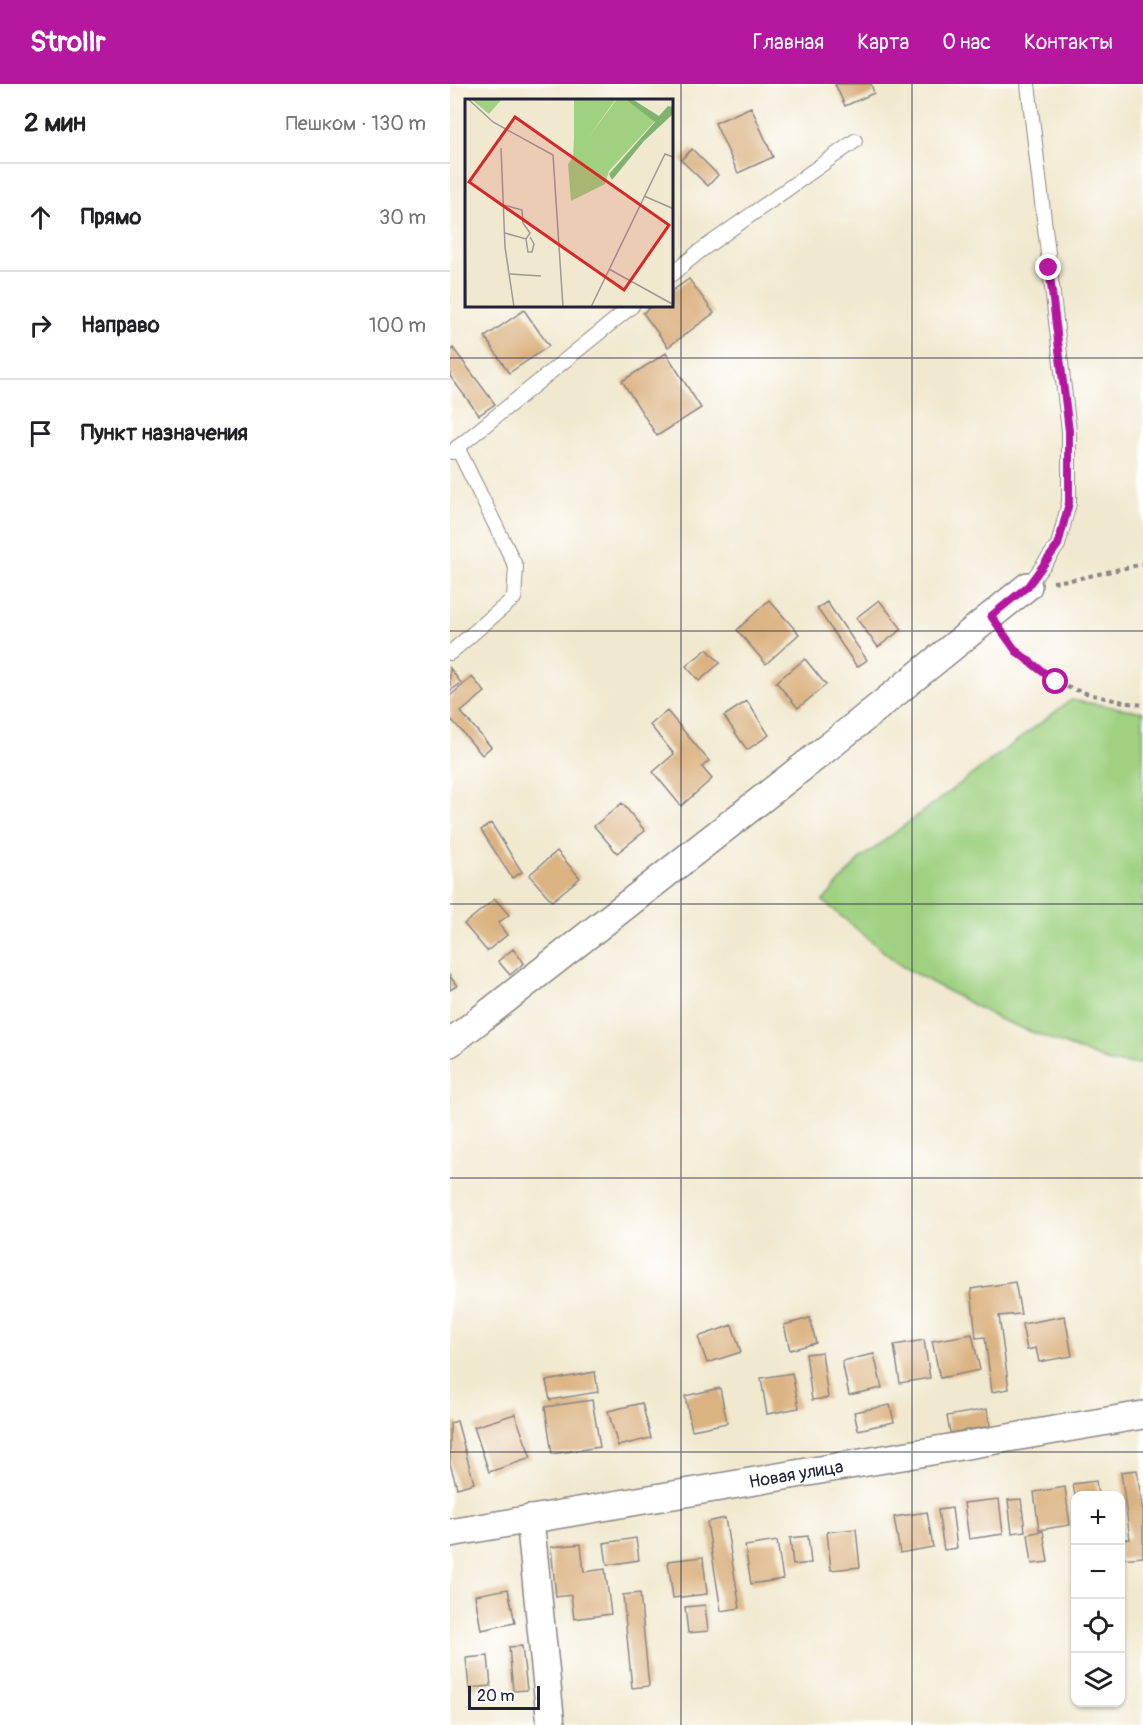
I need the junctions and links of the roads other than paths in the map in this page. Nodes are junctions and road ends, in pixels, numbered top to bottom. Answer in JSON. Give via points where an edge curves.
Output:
{"nodes":[{"id":1,"x":1028,"y":84,"type":"edge"},
{"id":2,"x":855,"y":141,"type":"dead end"},
{"id":3,"x":674,"y":272,"type":"edge"},
{"id":4,"x":630,"y":308,"type":"edge"},
{"id":5,"x":454,"y":450,"type":"edge"},
{"id":6,"x":1028,"y":586,"type":"joint"},
{"id":7,"x":450,"y":653,"type":"edge"},
{"id":8,"x":450,"y":1043,"type":"edge"},
{"id":9,"x":1143,"y":1415,"type":"edge"},
{"id":10,"x":530,"y":1519,"type":"junction"},
{"id":11,"x":450,"y":1533,"type":"edge"},
{"id":12,"x":551,"y":1725,"type":"edge"}],
"edges":[{"from":1,"to":6,"type":"lane","via":[[1069,431],[1069,503],[1058,545]]},
{"from":2,"to":3,"type":"lane"},
{"from":4,"to":5,"type":"lane"},
{"from":5,"to":7,"type":"lane","via":[[516,567],[514,598]]},
{"from":6,"to":8,"type":"street"},
{"from":9,"to":10,"type":"street","name":"Новая улица"},
{"from":10,"to":11,"type":"street","name":"Новая улица"},
{"from":10,"to":12,"type":"street"}]}
